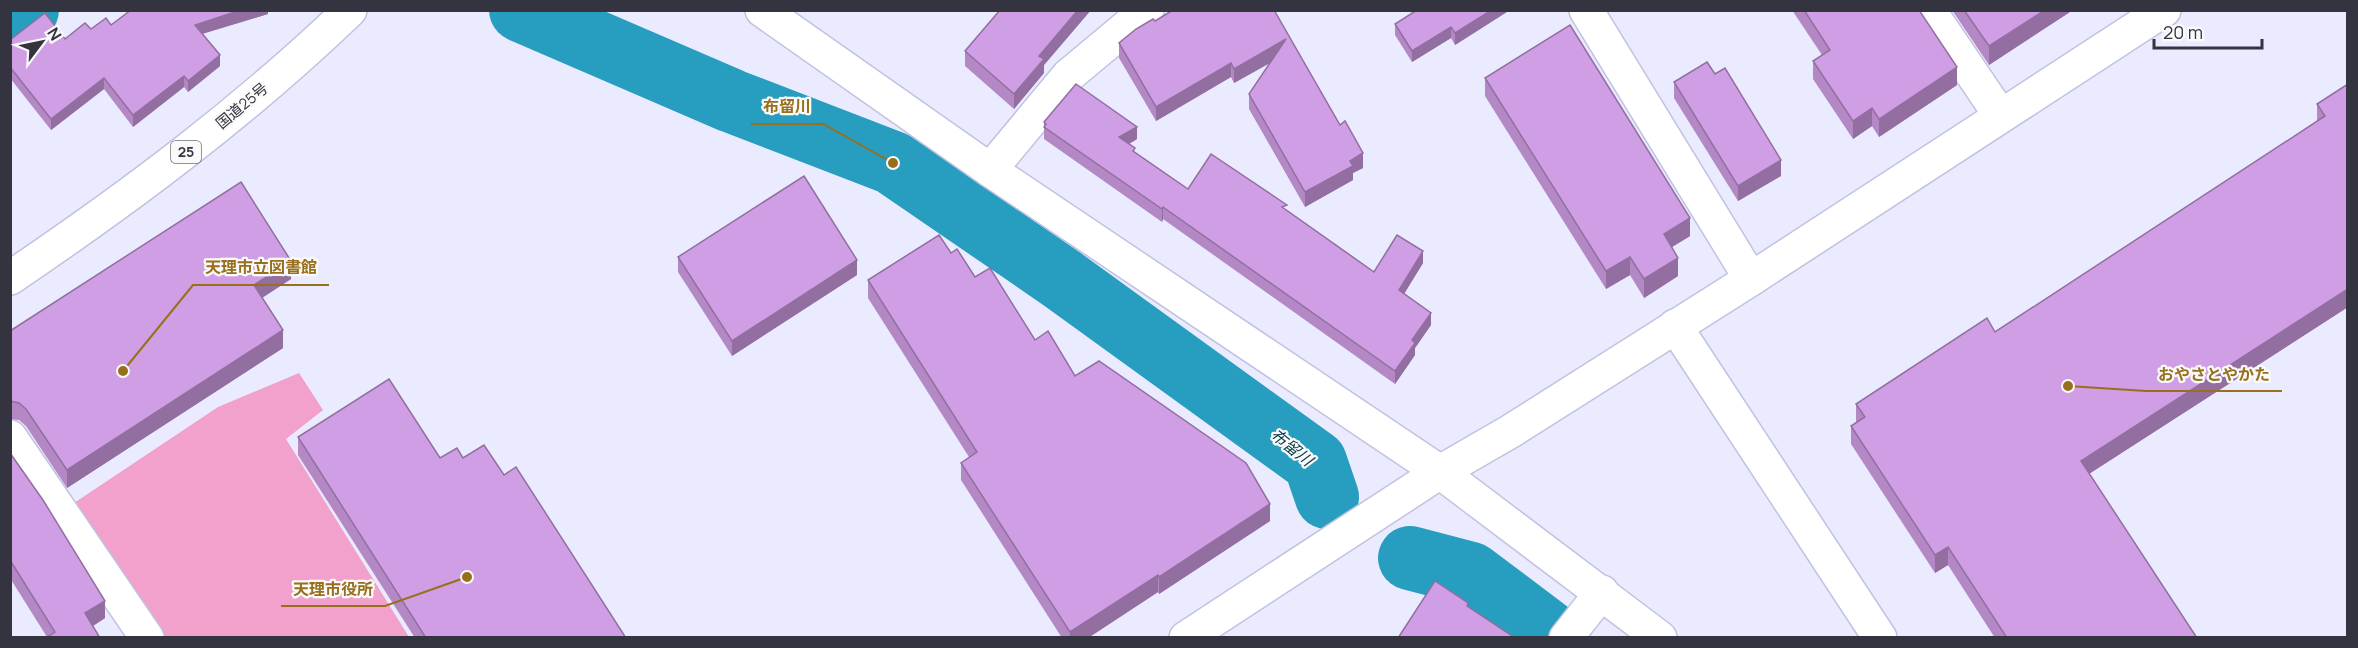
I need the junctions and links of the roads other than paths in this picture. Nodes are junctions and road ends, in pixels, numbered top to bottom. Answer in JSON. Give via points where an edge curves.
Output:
{"nodes":[{"id":1,"x":350,"y":10,"type":"edge"},
{"id":2,"x":762,"y":10,"type":"edge"},
{"id":3,"x":1147,"y":10,"type":"edge"},
{"id":4,"x":1586,"y":10,"type":"edge"},
{"id":5,"x":1929,"y":10,"type":"edge"},
{"id":6,"x":2164,"y":10,"type":"edge"},
{"id":7,"x":2000,"y":116,"type":"junction"},
{"id":8,"x":990,"y":170,"type":"junction"},
{"id":9,"x":10,"y":278,"type":"edge"},
{"id":10,"x":1751,"y":279,"type":"junction"},
{"id":11,"x":1675,"y":326,"type":"junction"},
{"id":12,"x":10,"y":437,"type":"edge"},
{"id":13,"x":1440,"y":472,"type":"junction"},
{"id":14,"x":1602,"y":592,"type":"junction"},
{"id":15,"x":1570,"y":631,"type":"edge"},
{"id":16,"x":147,"y":638,"type":"edge"},
{"id":17,"x":1186,"y":638,"type":"edge"},
{"id":18,"x":1660,"y":638,"type":"edge"},
{"id":19,"x":1880,"y":638,"type":"edge"}],
"edges":[{"from":1,"to":9,"type":"main road","name":"国道25号","number":"25","via":[[174,162]]},
{"from":2,"to":8,"type":"main road"},
{"from":3,"to":8,"type":"main road","via":[[1068,76]]},
{"from":4,"to":10,"type":"main road"},
{"from":5,"to":7,"type":"main road"},
{"from":6,"to":7,"type":"main road"},
{"from":7,"to":10,"type":"main road"},
{"from":8,"to":13,"type":"main road"},
{"from":10,"to":11,"type":"main road"},
{"from":11,"to":13,"type":"main road"},
{"from":11,"to":19,"type":"main road"},
{"from":12,"to":16,"type":"main road"},
{"from":13,"to":14,"type":"main road"},
{"from":13,"to":17,"type":"main road"},
{"from":14,"to":15,"type":"main road"},
{"from":14,"to":18,"type":"main road"}]}
